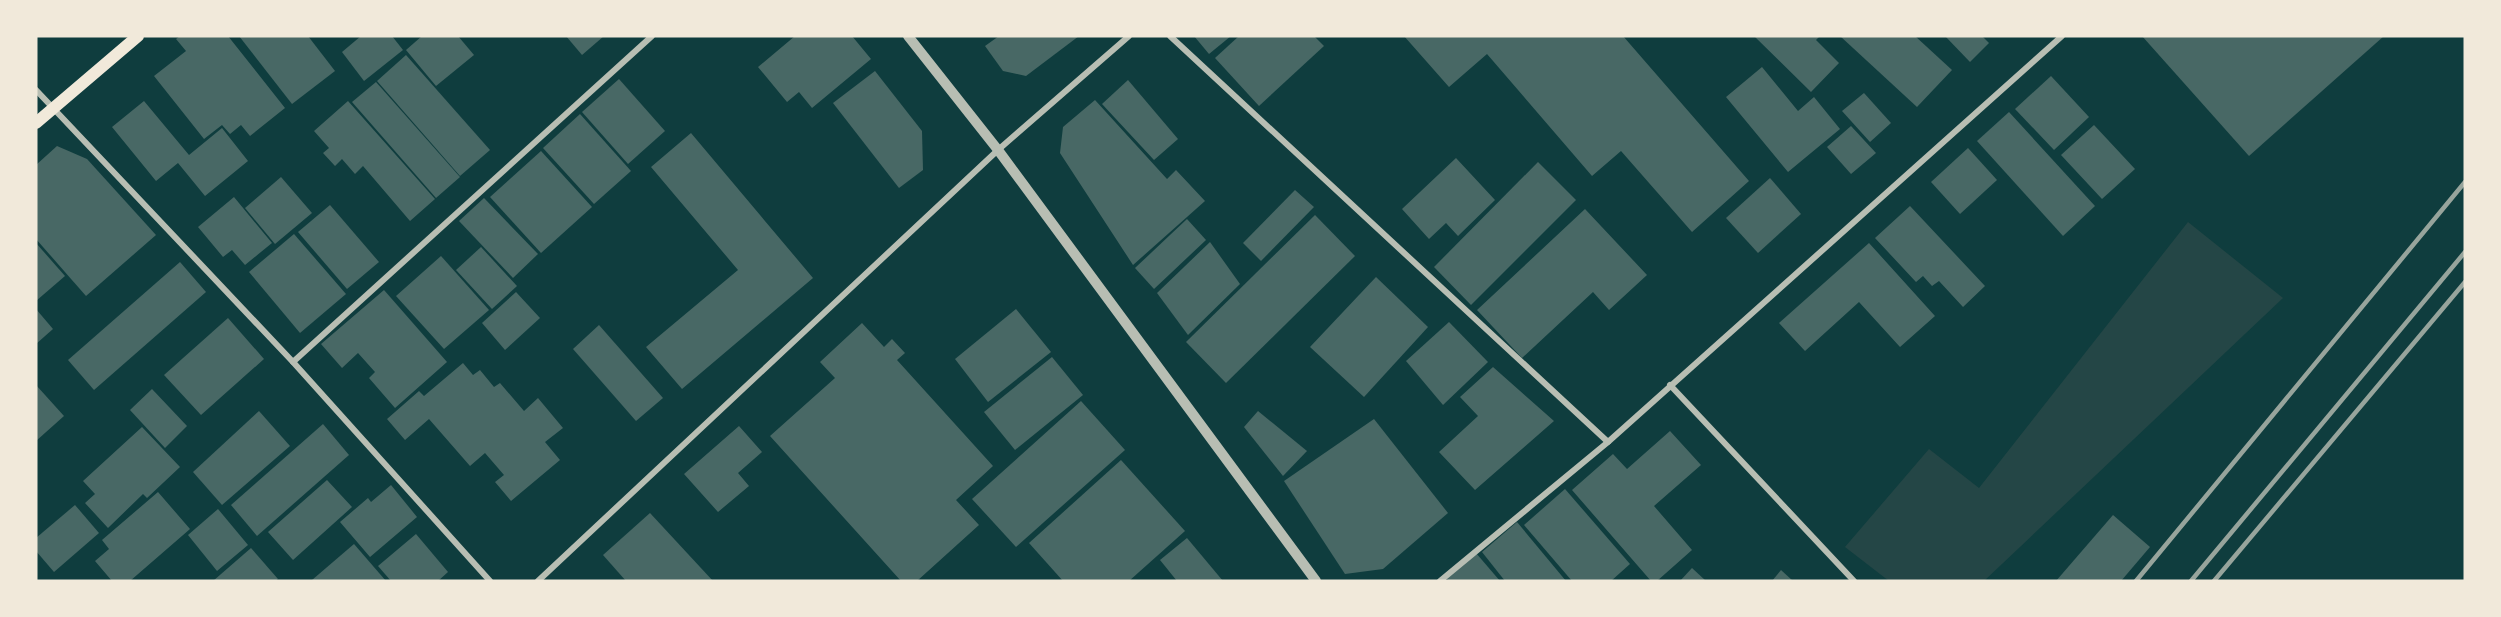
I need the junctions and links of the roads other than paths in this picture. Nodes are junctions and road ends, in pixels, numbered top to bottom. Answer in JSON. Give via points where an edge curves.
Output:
{"nodes":[{"id":1,"x":138,"y":36,"type":"edge"},
{"id":2,"x":652,"y":36,"type":"edge"},
{"id":3,"x":908,"y":36,"type":"edge"},
{"id":4,"x":1129,"y":36,"type":"edge"},
{"id":5,"x":1170,"y":36,"type":"edge"},
{"id":6,"x":2062,"y":36,"type":"edge"},
{"id":7,"x":36,"y":90,"type":"edge"},
{"id":8,"x":53,"y":108,"type":"junction"},
{"id":9,"x":36,"y":123,"type":"edge"},
{"id":10,"x":998,"y":150,"type":"junction"},
{"id":11,"x":293,"y":362,"type":"junction"},
{"id":12,"x":1670,"y":386,"type":"junction"},
{"id":13,"x":1608,"y":441,"type":"junction"},
{"id":14,"x":490,"y":581,"type":"edge"},
{"id":15,"x":538,"y":581,"type":"edge"},
{"id":16,"x":1316,"y":581,"type":"edge"},
{"id":17,"x":1440,"y":581,"type":"edge"},
{"id":18,"x":1854,"y":581,"type":"edge"}],
"edges":[{"from":1,"to":8,"type":"main road"},
{"from":2,"to":11,"type":"street"},
{"from":3,"to":10,"type":"street"},
{"from":4,"to":10,"type":"street"},
{"from":5,"to":13,"type":"street"},
{"from":6,"to":12,"type":"street"},
{"from":7,"to":8,"type":"street"},
{"from":8,"to":9,"type":"main road"},
{"from":8,"to":11,"type":"street"},
{"from":10,"to":15,"type":"street"},
{"from":10,"to":16,"type":"street"},
{"from":11,"to":14,"type":"street"},
{"from":12,"to":13,"type":"street"},
{"from":12,"to":18,"type":"street"},
{"from":13,"to":17,"type":"street"}]}
